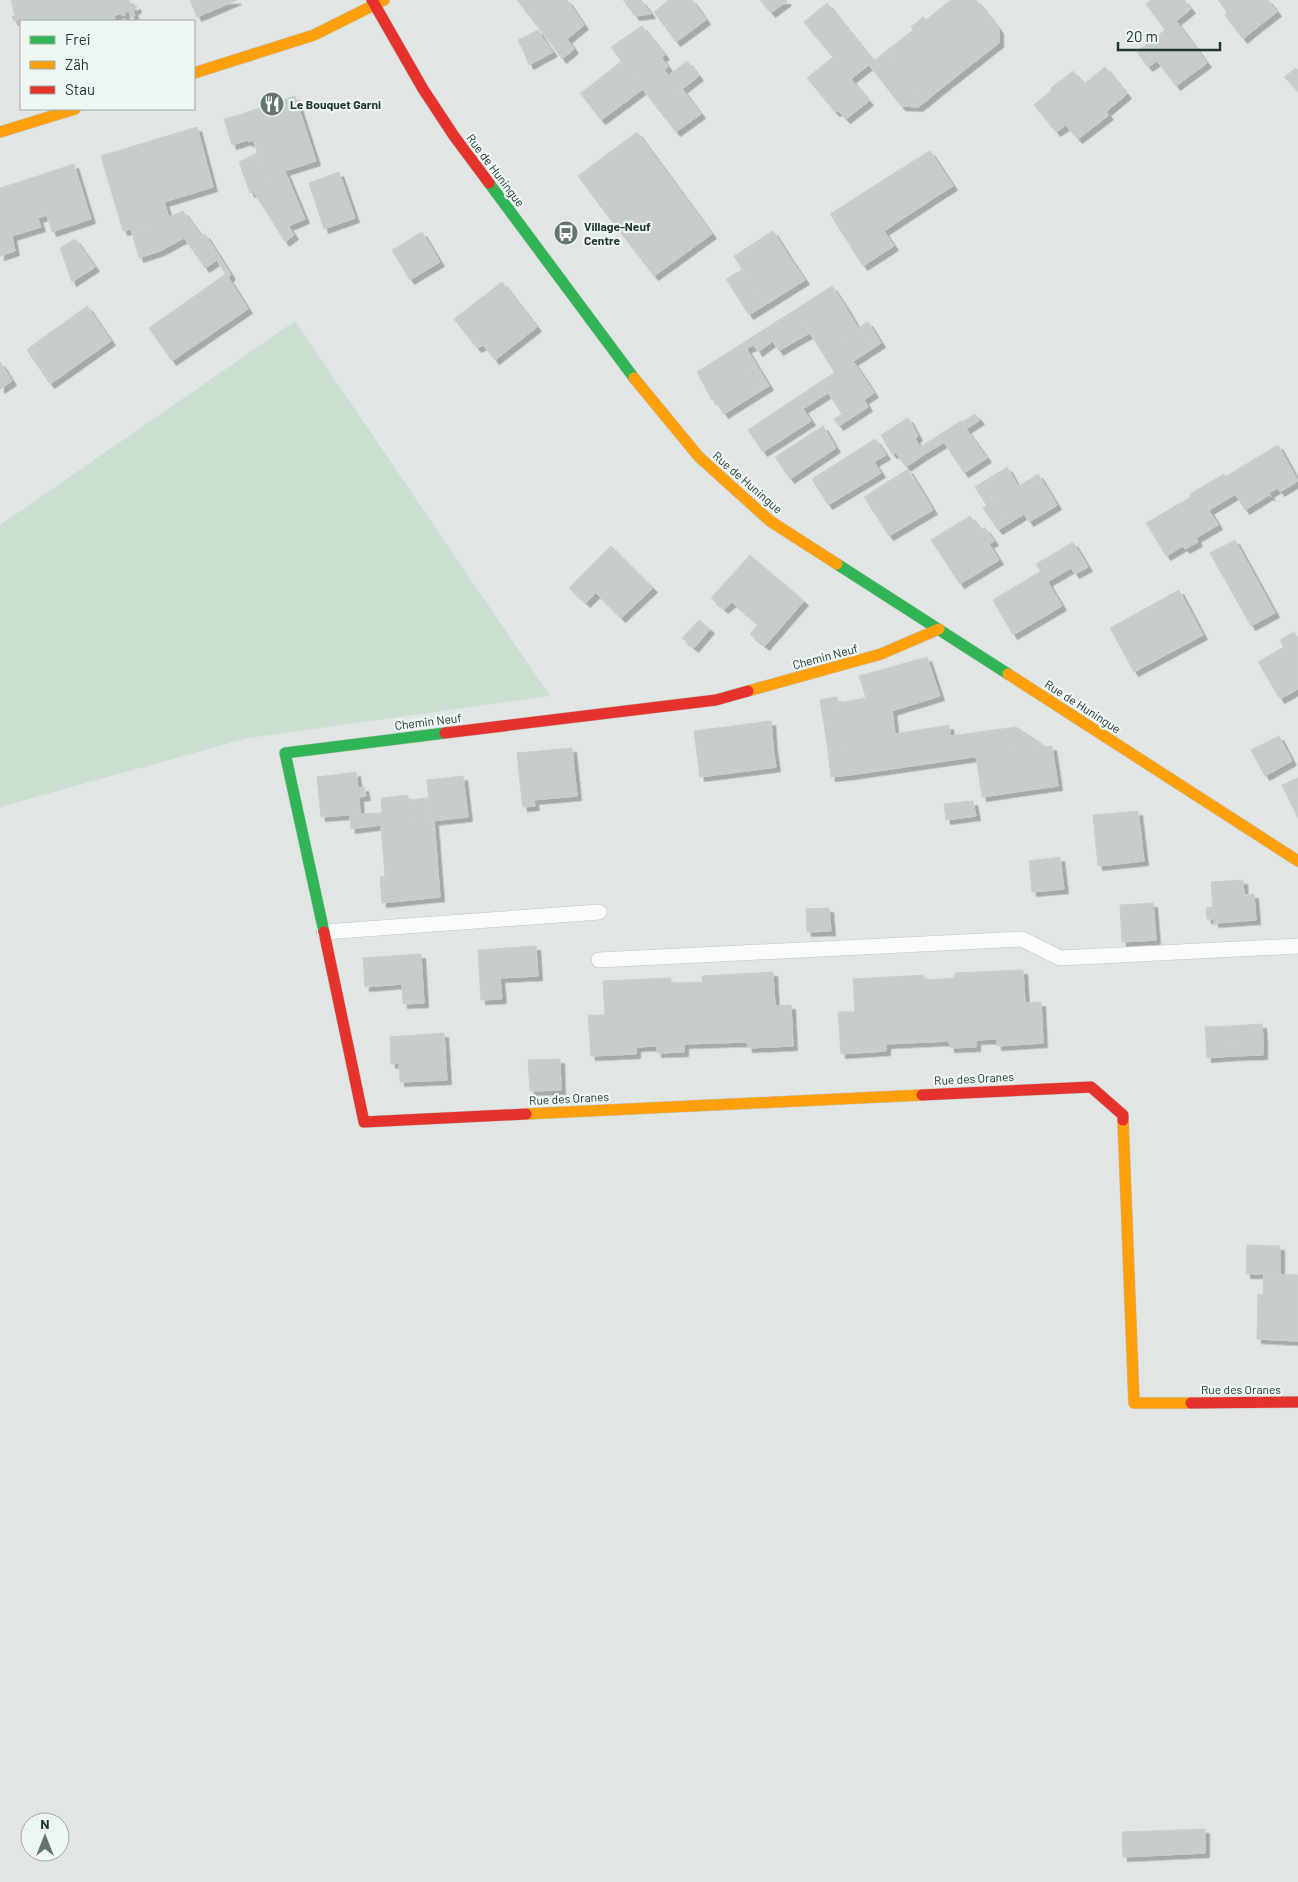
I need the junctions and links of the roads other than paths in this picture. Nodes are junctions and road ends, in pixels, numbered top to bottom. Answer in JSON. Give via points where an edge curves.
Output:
{"nodes":[{"id":1,"x":377,"y":2,"type":"edge"},
{"id":2,"x":195,"y":73,"type":"edge"},
{"id":3,"x":72,"y":110,"type":"edge"},
{"id":4,"x":0,"y":132,"type":"edge"},
{"id":5,"x":939,"y":629,"type":"junction"},
{"id":6,"x":1298,"y":861,"type":"edge"},
{"id":7,"x":599,"y":912,"type":"dead end"},
{"id":8,"x":324,"y":932,"type":"junction"},
{"id":9,"x":1298,"y":946,"type":"edge"},
{"id":10,"x":599,"y":960,"type":"dead end"},
{"id":11,"x":364,"y":1122,"type":"joint"},
{"id":12,"x":1298,"y":1402,"type":"edge"}],
"edges":[{"from":1,"to":2,"type":"street","via":[[314,35]]},
{"from":1,"to":5,"type":"street","name":"Rue de Huningue","via":[[423,89],[454,136],[646,394],[699,457],[770,521]]},
{"from":3,"to":4,"type":"street"},
{"from":5,"to":6,"type":"street","name":"Rue de Huningue"},
{"from":5,"to":8,"type":"street","name":"Chemin Neuf","via":[[881,654],[716,700],[285,753]]},
{"from":7,"to":8,"type":"lane"},
{"from":8,"to":11,"type":"street","name":"Chemin Neuf"},
{"from":9,"to":10,"type":"lane","via":[[1060,958],[1022,939]]},
{"from":11,"to":12,"type":"street","name":"Rue des Oranes","via":[[1091,1087],[1124,1115],[1134,1403]]}]}
